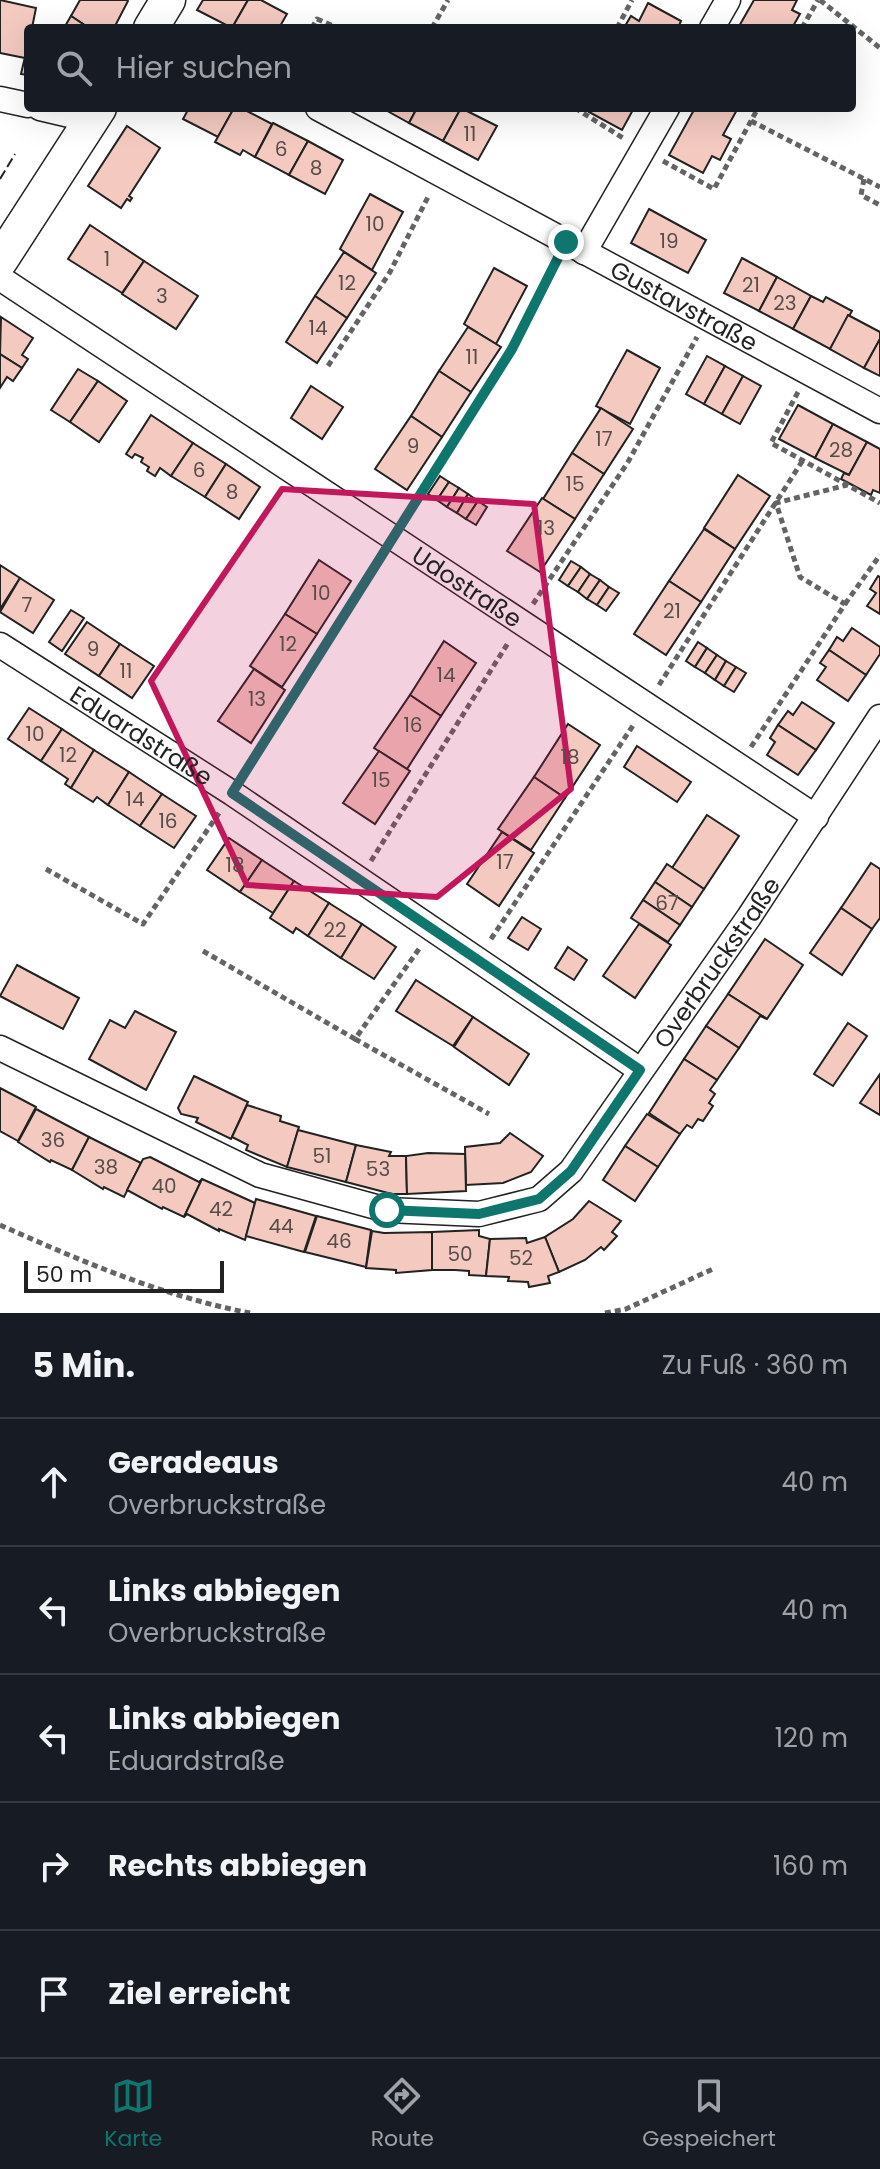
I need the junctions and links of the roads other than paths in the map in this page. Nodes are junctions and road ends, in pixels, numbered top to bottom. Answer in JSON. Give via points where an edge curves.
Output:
{"nodes":[{"id":1,"x":728,"y":0,"type":"edge"},
{"id":2,"x":714,"y":24,"type":"edge"},
{"id":3,"x":0,"y":99,"type":"edge"},
{"id":4,"x":24,"y":104,"type":"edge"},
{"id":5,"x":325,"y":112,"type":"edge"},
{"id":6,"x":665,"y":112,"type":"edge"},
{"id":7,"x":95,"y":114,"type":"edge"},
{"id":8,"x":575,"y":247,"type":"junction"},
{"id":9,"x":0,"y":261,"type":"edge"},
{"id":10,"x":0,"y":278,"type":"edge"},
{"id":11,"x":880,"y":411,"type":"edge"},
{"id":12,"x":0,"y":645,"type":"edge"},
{"id":13,"x":880,"y":717,"type":"edge"},
{"id":14,"x":816,"y":817,"type":"junction"},
{"id":15,"x":0,"y":1048,"type":"edge"},
{"id":16,"x":640,"y":1070,"type":"junction"}],
"edges":[{"from":1,"to":2,"type":"street"},
{"from":3,"to":4,"type":"street"},
{"from":5,"to":8,"type":"street","name":"Gustavstraße"},
{"from":6,"to":8,"type":"street"},
{"from":7,"to":9,"type":"main road"},
{"from":8,"to":11,"type":"street","name":"Gustavstraße"},
{"from":10,"to":14,"type":"street","name":"Udostraße"},
{"from":12,"to":16,"type":"street","name":"Eduardstraße","via":[[232,793]]},
{"from":13,"to":14,"type":"street","name":"Overbruckstraße"},
{"from":14,"to":16,"type":"street","name":"Overbruckstraße"},
{"from":15,"to":16,"type":"street","name":"Overbruckstraße","via":[[260,1175],[387,1210],[479,1214],[539,1199],[571,1171]]}]}
